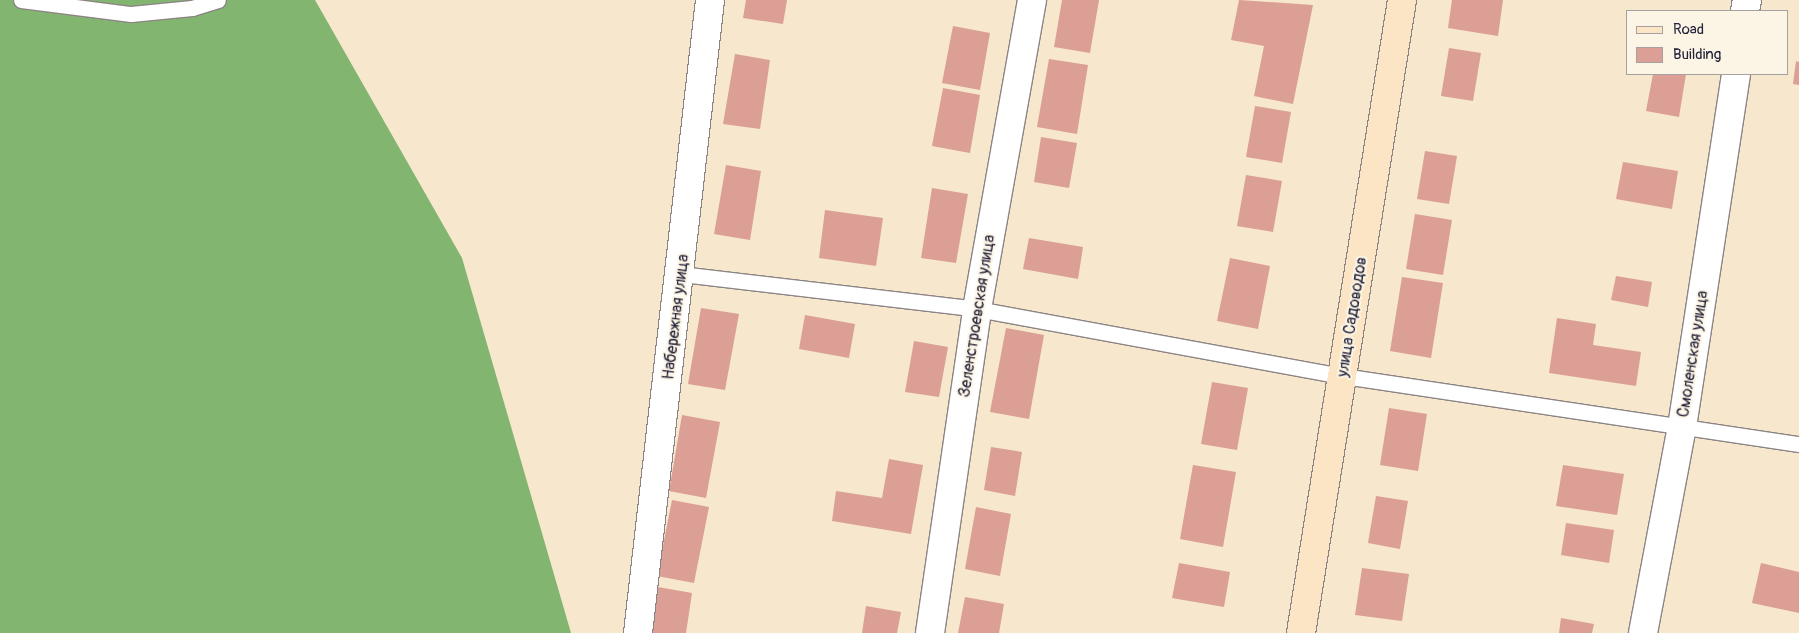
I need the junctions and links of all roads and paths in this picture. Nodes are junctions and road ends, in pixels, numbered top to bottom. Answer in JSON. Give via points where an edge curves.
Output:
{"nodes":[{"id":1,"x":21,"y":0,"type":"edge"},
{"id":2,"x":218,"y":0,"type":"edge"},
{"id":3,"x":710,"y":0,"type":"edge"},
{"id":4,"x":1032,"y":0,"type":"edge"},
{"id":5,"x":1402,"y":0,"type":"edge"},
{"id":6,"x":1736,"y":75,"type":"edge"},
{"id":7,"x":681,"y":274,"type":"junction"},
{"id":8,"x":977,"y":309,"type":"junction"},
{"id":9,"x":1343,"y":376,"type":"junction"},
{"id":10,"x":1682,"y":427,"type":"junction"},
{"id":11,"x":1799,"y":444,"type":"edge"},
{"id":12,"x":638,"y":633,"type":"edge"},
{"id":13,"x":930,"y":633,"type":"edge"},
{"id":14,"x":1301,"y":633,"type":"edge"},
{"id":15,"x":1643,"y":633,"type":"edge"}],
"edges":[{"from":1,"to":2,"type":"lane","via":[[131,14],[192,8]]},
{"from":3,"to":7,"type":"street","name":"Набережная улица"},
{"from":4,"to":8,"type":"street","name":"Зеленстроевская улица"},
{"from":5,"to":9,"type":"main road","name":"улица Садоводов"},
{"from":6,"to":10,"type":"street","name":"Смоленская улица"},
{"from":7,"to":8,"type":"lane"},
{"from":7,"to":12,"type":"street","name":"Набережная улица"},
{"from":8,"to":9,"type":"lane"},
{"from":8,"to":13,"type":"street","name":"Зеленстроевская улица"},
{"from":9,"to":10,"type":"lane"},
{"from":9,"to":14,"type":"main road","name":"улица Садоводов"},
{"from":10,"to":11,"type":"lane"},
{"from":10,"to":15,"type":"street","name":"Смоленская улица"}]}
